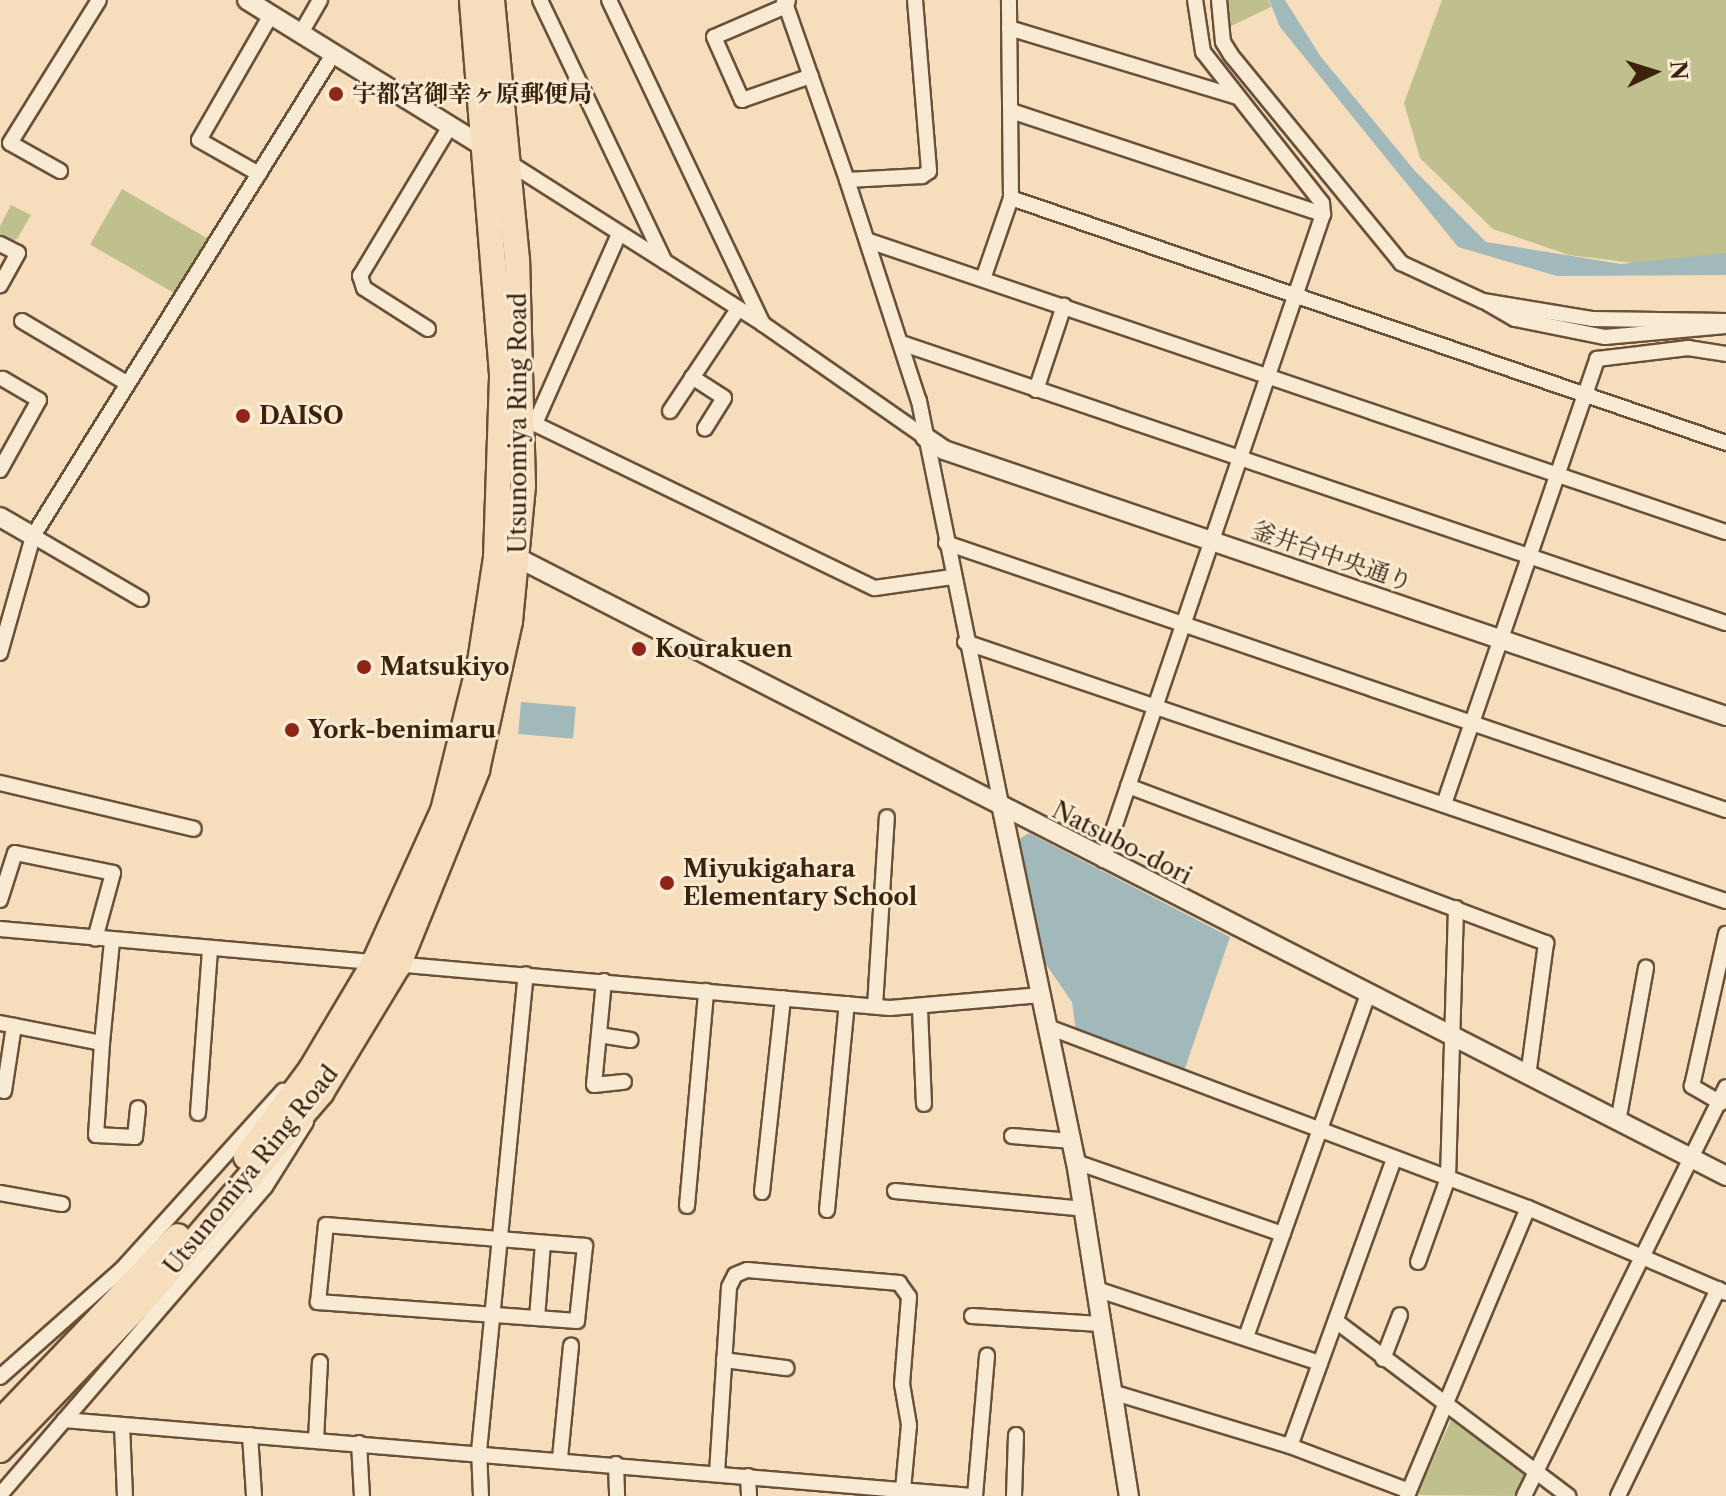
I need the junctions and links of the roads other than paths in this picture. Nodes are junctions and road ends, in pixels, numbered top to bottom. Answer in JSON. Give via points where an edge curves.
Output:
{"nodes":[{"id":1,"x":99,"y":0,"type":"edge"},
{"id":2,"x":247,"y":0,"type":"edge"},
{"id":3,"x":320,"y":0,"type":"edge"},
{"id":4,"x":472,"y":0,"type":"edge"},
{"id":5,"x":492,"y":0,"type":"edge"},
{"id":6,"x":540,"y":0,"type":"edge"},
{"id":7,"x":609,"y":0,"type":"edge"},
{"id":8,"x":915,"y":0,"type":"edge"},
{"id":9,"x":1009,"y":0,"type":"edge"},
{"id":10,"x":1195,"y":0,"type":"edge"},
{"id":11,"x":1219,"y":0,"type":"edge"},
{"id":12,"x":786,"y":2,"type":"edge"},
{"id":13,"x":271,"y":15,"type":"junction"},
{"id":14,"x":1009,"y":28,"type":"junction"},
{"id":15,"x":301,"y":33,"type":"junction"},
{"id":16,"x":334,"y":53,"type":"junction"},
{"id":17,"x":811,"y":76,"type":"junction"},
{"id":18,"x":1239,"y":98,"type":"junction"},
{"id":19,"x":1011,"y":111,"type":"junction"},
{"id":20,"x":450,"y":126,"type":"junction"},
{"id":21,"x":485,"y":148,"type":"junction"},
{"id":22,"x":508,"y":162,"type":"junction"},
{"id":23,"x":60,"y":171,"type":"dead end"},
{"id":24,"x":259,"y":174,"type":"junction"},
{"id":25,"x":847,"y":180,"type":"junction"},
{"id":26,"x":1011,"y":198,"type":"junction"},
{"id":27,"x":1323,"y":214,"type":"junction"},
{"id":28,"x":619,"y":234,"type":"junction"},
{"id":29,"x":869,"y":241,"type":"junction"},
{"id":30,"x":0,"y":244,"type":"edge"},
{"id":31,"x":665,"y":262,"type":"junction"},
{"id":32,"x":983,"y":279,"type":"junction"},
{"id":33,"x":0,"y":285,"type":"edge"},
{"id":34,"x":1296,"y":296,"type":"junction"},
{"id":35,"x":1483,"y":301,"type":"junction"},
{"id":36,"x":1064,"y":306,"type":"junction"},
{"id":37,"x":738,"y":309,"type":"junction"},
{"id":38,"x":22,"y":321,"type":"dead end"},
{"id":39,"x":1726,"y":323,"type":"edge"},
{"id":40,"x":763,"y":324,"type":"junction"},
{"id":41,"x":428,"y":329,"type":"dead end"},
{"id":42,"x":1605,"y":337,"type":"junction"},
{"id":43,"x":904,"y":344,"type":"junction"},
{"id":44,"x":1726,"y":354,"type":"edge"},
{"id":45,"x":1597,"y":359,"type":"junction"},
{"id":46,"x":1269,"y":376,"type":"junction"},
{"id":47,"x":692,"y":377,"type":"junction"},
{"id":48,"x":3,"y":379,"type":"dead end"},
{"id":49,"x":128,"y":384,"type":"junction"},
{"id":50,"x":1036,"y":390,"type":"junction"},
{"id":51,"x":1583,"y":394,"type":"junction"},
{"id":52,"x":670,"y":411,"type":"dead end"},
{"id":53,"x":529,"y":425,"type":"junction"},
{"id":54,"x":705,"y":428,"type":"dead end"},
{"id":55,"x":925,"y":437,"type":"junction"},
{"id":56,"x":1726,"y":443,"type":"edge"},
{"id":57,"x":1242,"y":456,"type":"junction"},
{"id":58,"x":0,"y":470,"type":"edge"},
{"id":59,"x":1556,"y":476,"type":"junction"},
{"id":60,"x":0,"y":517,"type":"edge"},
{"id":61,"x":1726,"y":532,"type":"edge"},
{"id":62,"x":33,"y":536,"type":"junction"},
{"id":63,"x":1213,"y":541,"type":"junction"},
{"id":64,"x":946,"y":543,"type":"junction"},
{"id":65,"x":1529,"y":554,"type":"junction"},
{"id":66,"x":508,"y":559,"type":"junction"},
{"id":67,"x":952,"y":577,"type":"junction"},
{"id":68,"x":141,"y":599,"type":"dead end"},
{"id":69,"x":1726,"y":623,"type":"edge"},
{"id":70,"x":1184,"y":625,"type":"junction"},
{"id":71,"x":1500,"y":639,"type":"junction"},
{"id":72,"x":965,"y":642,"type":"junction"},
{"id":73,"x":0,"y":653,"type":"edge"},
{"id":74,"x":1155,"y":706,"type":"junction"},
{"id":75,"x":1726,"y":716,"type":"edge"},
{"id":76,"x":1472,"y":723,"type":"junction"},
{"id":77,"x":0,"y":783,"type":"edge"},
{"id":78,"x":1128,"y":786,"type":"junction"},
{"id":79,"x":1444,"y":804,"type":"junction"},
{"id":80,"x":1002,"y":809,"type":"junction"},
{"id":81,"x":1726,"y":810,"type":"edge"},
{"id":82,"x":887,"y":817,"type":"dead end"},
{"id":83,"x":194,"y":829,"type":"dead end"},
{"id":84,"x":1103,"y":860,"type":"junction"},
{"id":85,"x":0,"y":900,"type":"edge"},
{"id":86,"x":1726,"y":901,"type":"edge"},
{"id":87,"x":1456,"y":908,"type":"junction"},
{"id":88,"x":0,"y":929,"type":"edge"},
{"id":89,"x":1726,"y":934,"type":"edge"},
{"id":90,"x":95,"y":939,"type":"junction"},
{"id":91,"x":112,"y":941,"type":"junction"},
{"id":92,"x":210,"y":950,"type":"junction"},
{"id":93,"x":1723,"y":954,"type":"edge"},
{"id":94,"x":373,"y":965,"type":"junction"},
{"id":95,"x":398,"y":966,"type":"junction"},
{"id":96,"x":1646,"y":968,"type":"dead end"},
{"id":97,"x":526,"y":974,"type":"junction"},
{"id":98,"x":604,"y":981,"type":"junction"},
{"id":99,"x":706,"y":991,"type":"junction"},
{"id":100,"x":1041,"y":995,"type":"junction"},
{"id":101,"x":1368,"y":995,"type":"junction"},
{"id":102,"x":783,"y":998,"type":"junction"},
{"id":103,"x":847,"y":1004,"type":"junction"},
{"id":104,"x":875,"y":1006,"type":"junction"},
{"id":105,"x":920,"y":1009,"type":"junction"},
{"id":106,"x":7,"y":1024,"type":"edge"},
{"id":107,"x":1048,"y":1027,"type":"junction"},
{"id":108,"x":599,"y":1035,"type":"junction"},
{"id":109,"x":1452,"y":1036,"type":"junction"},
{"id":110,"x":631,"y":1040,"type":"dead end"},
{"id":111,"x":102,"y":1043,"type":"junction"},
{"id":112,"x":311,"y":1069,"type":"junction"},
{"id":113,"x":1528,"y":1076,"type":"junction"},
{"id":114,"x":624,"y":1082,"type":"dead end"},
{"id":115,"x":1726,"y":1087,"type":"edge"},
{"id":116,"x":4,"y":1091,"type":"dead end"},
{"id":117,"x":321,"y":1093,"type":"junction"},
{"id":118,"x":1721,"y":1103,"type":"junction"},
{"id":119,"x":924,"y":1104,"type":"dead end"},
{"id":120,"x":138,"y":1108,"type":"dead end"},
{"id":121,"x":198,"y":1113,"type":"dead end"},
{"id":122,"x":1618,"y":1122,"type":"junction"},
{"id":123,"x":1316,"y":1131,"type":"junction"},
{"id":124,"x":1012,"y":1136,"type":"dead end"},
{"id":125,"x":1072,"y":1141,"type":"junction"},
{"id":126,"x":1394,"y":1159,"type":"junction"},
{"id":127,"x":1694,"y":1160,"type":"junction"},
{"id":128,"x":1076,"y":1162,"type":"junction"},
{"id":129,"x":1726,"y":1176,"type":"edge"},
{"id":130,"x":1448,"y":1178,"type":"junction"},
{"id":131,"x":895,"y":1191,"type":"dead end"},
{"id":132,"x":762,"y":1192,"type":"dead end"},
{"id":133,"x":0,"y":1193,"type":"edge"},
{"id":134,"x":62,"y":1204,"type":"dead end"},
{"id":135,"x":687,"y":1206,"type":"dead end"},
{"id":136,"x":1528,"y":1208,"type":"junction"},
{"id":137,"x":1084,"y":1209,"type":"junction"},
{"id":138,"x":827,"y":1210,"type":"dead end"},
{"id":139,"x":1283,"y":1234,"type":"junction"},
{"id":140,"x":500,"y":1241,"type":"junction"},
{"id":141,"x":543,"y":1243,"type":"junction"},
{"id":142,"x":1642,"y":1255,"type":"junction"},
{"id":143,"x":1418,"y":1262,"type":"dead end"},
{"id":144,"x":1096,"y":1289,"type":"junction"},
{"id":145,"x":129,"y":1291,"type":"junction"},
{"id":146,"x":1722,"y":1291,"type":"edge"},
{"id":147,"x":493,"y":1314,"type":"junction"},
{"id":148,"x":1400,"y":1315,"type":"dead end"},
{"id":149,"x":972,"y":1316,"type":"dead end"},
{"id":150,"x":537,"y":1318,"type":"junction"},
{"id":151,"x":1336,"y":1321,"type":"junction"},
{"id":152,"x":1100,"y":1324,"type":"junction"},
{"id":153,"x":1246,"y":1337,"type":"junction"},
{"id":154,"x":571,"y":1346,"type":"dead end"},
{"id":155,"x":987,"y":1356,"type":"dead end"},
{"id":156,"x":1383,"y":1359,"type":"junction"},
{"id":157,"x":724,"y":1360,"type":"junction"},
{"id":158,"x":320,"y":1362,"type":"dead end"},
{"id":159,"x":1320,"y":1363,"type":"junction"},
{"id":160,"x":786,"y":1368,"type":"dead end"},
{"id":161,"x":0,"y":1377,"type":"edge"},
{"id":162,"x":1112,"y":1392,"type":"junction"},
{"id":163,"x":53,"y":1396,"type":"junction"},
{"id":164,"x":0,"y":1403,"type":"edge"},
{"id":165,"x":1446,"y":1404,"type":"junction"},
{"id":166,"x":64,"y":1420,"type":"junction"},
{"id":167,"x":0,"y":1422,"type":"edge"},
{"id":168,"x":122,"y":1425,"type":"junction"},
{"id":169,"x":250,"y":1435,"type":"junction"},
{"id":170,"x":1016,"y":1435,"type":"dead end"},
{"id":171,"x":316,"y":1440,"type":"junction"},
{"id":172,"x":359,"y":1443,"type":"junction"},
{"id":173,"x":1290,"y":1446,"type":"junction"},
{"id":174,"x":0,"y":1450,"type":"edge"},
{"id":175,"x":479,"y":1451,"type":"junction"},
{"id":176,"x":560,"y":1458,"type":"junction"},
{"id":177,"x":616,"y":1464,"type":"junction"},
{"id":178,"x":0,"y":1465,"type":"edge"},
{"id":179,"x":1536,"y":1471,"type":"junction"},
{"id":180,"x":717,"y":1473,"type":"junction"},
{"id":181,"x":748,"y":1476,"type":"junction"},
{"id":182,"x":903,"y":1490,"type":"junction"},
{"id":183,"x":876,"y":1492,"type":"edge"},
{"id":184,"x":1408,"y":1494,"type":"edge"},
{"id":185,"x":1,"y":1495,"type":"edge"},
{"id":186,"x":125,"y":1496,"type":"edge"},
{"id":187,"x":254,"y":1496,"type":"edge"},
{"id":188,"x":362,"y":1496,"type":"edge"},
{"id":189,"x":481,"y":1496,"type":"edge"},
{"id":190,"x":617,"y":1496,"type":"edge"},
{"id":191,"x":749,"y":1496,"type":"edge"},
{"id":192,"x":974,"y":1496,"type":"edge"},
{"id":193,"x":1014,"y":1496,"type":"edge"},
{"id":194,"x":1129,"y":1496,"type":"edge"},
{"id":195,"x":1524,"y":1496,"type":"edge"},
{"id":196,"x":1568,"y":1496,"type":"edge"},
{"id":197,"x":1618,"y":1496,"type":"edge"}],
"edges":[{"from":1,"to":23,"type":"street","via":[[10,143]]},
{"from":2,"to":13,"type":"street"},
{"from":3,"to":15,"type":"street"},
{"from":4,"to":21,"type":"highway","name":"Utsunomiya Ring Road"},
{"from":5,"to":22,"type":"highway","name":"Utsunomiya Ring Road"},
{"from":6,"to":31,"type":"street"},
{"from":7,"to":40,"type":"street"},
{"from":8,"to":25,"type":"street","via":[[929,171],[922,176]]},
{"from":9,"to":14,"type":"street"},
{"from":10,"to":18,"type":"street","via":[[1203,52]]},
{"from":11,"to":35,"type":"street","via":[[1223,42],[1231,55],[1385,246],[1401,263]]},
{"from":12,"to":17,"type":"street"},
{"from":12,"to":17,"type":"street","via":[[714,37],[742,100]]},
{"from":13,"to":15,"type":"street"},
{"from":13,"to":24,"type":"street","via":[[199,140]]},
{"from":14,"to":18,"type":"street"},
{"from":14,"to":19,"type":"street"},
{"from":15,"to":16,"type":"street"},
{"from":16,"to":20,"type":"street"},
{"from":16,"to":24,"type":"street"},
{"from":17,"to":25,"type":"street"},
{"from":18,"to":27,"type":"street","via":[[1322,203]]},
{"from":19,"to":26,"type":"street"},
{"from":19,"to":27,"type":"street"},
{"from":20,"to":21,"type":"street"},
{"from":20,"to":41,"type":"street","via":[[360,276],[364,288]]},
{"from":21,"to":22,"type":"street"},
{"from":21,"to":66,"type":"highway","name":"Utsunomiya Ring Road","via":[[502,374]]},
{"from":22,"to":28,"type":"street"},
{"from":22,"to":53,"type":"highway","name":"Utsunomiya Ring Road"},
{"from":24,"to":49,"type":"street"},
{"from":25,"to":29,"type":"street"},
{"from":26,"to":32,"type":"street"},
{"from":26,"to":34,"type":"street"},
{"from":27,"to":34,"type":"street"},
{"from":28,"to":31,"type":"street"},
{"from":28,"to":53,"type":"street"},
{"from":29,"to":32,"type":"street"},
{"from":29,"to":43,"type":"street"},
{"from":30,"to":33,"type":"street","via":[[18,253]]},
{"from":31,"to":37,"type":"street"},
{"from":32,"to":36,"type":"street"},
{"from":34,"to":46,"type":"street"},
{"from":34,"to":51,"type":"street"},
{"from":35,"to":39,"type":"street","via":[[1592,319]]},
{"from":35,"to":42,"type":"street","via":[[1515,319]]},
{"from":36,"to":46,"type":"street"},
{"from":36,"to":50,"type":"street"},
{"from":37,"to":40,"type":"street"},
{"from":37,"to":47,"type":"street"},
{"from":38,"to":49,"type":"street"},
{"from":39,"to":42,"type":"street","via":[[1703,332]]},
{"from":40,"to":55,"type":"street"},
{"from":42,"to":45,"type":"street"},
{"from":43,"to":50,"type":"street"},
{"from":43,"to":55,"type":"street"},
{"from":44,"to":45,"type":"street","via":[[1688,348]]},
{"from":45,"to":51,"type":"street"},
{"from":46,"to":57,"type":"street"},
{"from":46,"to":59,"type":"street"},
{"from":47,"to":52,"type":"street"},
{"from":47,"to":54,"type":"street","via":[[724,398]]},
{"from":48,"to":58,"type":"street","via":[[39,400]]},
{"from":49,"to":62,"type":"street"},
{"from":50,"to":57,"type":"street"},
{"from":51,"to":56,"type":"street"},
{"from":51,"to":59,"type":"street"},
{"from":53,"to":66,"type":"highway","name":"Utsunomiya Ring Road"},
{"from":53,"to":67,"type":"street","via":[[875,588]]},
{"from":55,"to":63,"type":"street","name":"釜井台中央通り","via":[[944,450]]},
{"from":55,"to":64,"type":"street"},
{"from":57,"to":63,"type":"street"},
{"from":57,"to":65,"type":"street"},
{"from":59,"to":61,"type":"street"},
{"from":59,"to":65,"type":"street"},
{"from":60,"to":62,"type":"street"},
{"from":62,"to":68,"type":"street"},
{"from":62,"to":73,"type":"street"},
{"from":63,"to":70,"type":"street"},
{"from":63,"to":71,"type":"street","name":"釜井台中央通り"},
{"from":64,"to":67,"type":"street"},
{"from":64,"to":70,"type":"street"},
{"from":65,"to":69,"type":"street"},
{"from":65,"to":71,"type":"street"},
{"from":66,"to":80,"type":"street","name":"Natsubo-dori"},
{"from":66,"to":94,"type":"highway","name":"Utsunomiya Ring Road","via":[[443,811]]},
{"from":66,"to":95,"type":"highway","name":"Utsunomiya Ring Road","via":[[492,717],[477,770]]},
{"from":67,"to":72,"type":"street"},
{"from":70,"to":74,"type":"street"},
{"from":70,"to":76,"type":"street"},
{"from":71,"to":75,"type":"street","name":"釜井台中央通り"},
{"from":71,"to":76,"type":"street"},
{"from":72,"to":74,"type":"street"},
{"from":72,"to":80,"type":"street"},
{"from":74,"to":78,"type":"street"},
{"from":74,"to":79,"type":"street"},
{"from":76,"to":79,"type":"street"},
{"from":76,"to":81,"type":"street"},
{"from":77,"to":83,"type":"street"},
{"from":78,"to":84,"type":"street"},
{"from":78,"to":87,"type":"street"},
{"from":79,"to":86,"type":"street"},
{"from":80,"to":84,"type":"street","name":"Natsubo-dori"},
{"from":80,"to":100,"type":"street"},
{"from":82,"to":104,"type":"street"},
{"from":84,"to":101,"type":"street","name":"Natsubo-dori"},
{"from":85,"to":90,"type":"street","via":[[15,853],[113,873]]},
{"from":87,"to":109,"type":"street"},
{"from":87,"to":113,"type":"street","via":[[1546,943]]},
{"from":88,"to":90,"type":"street"},
{"from":89,"to":93,"type":"street"},
{"from":90,"to":91,"type":"street"},
{"from":91,"to":92,"type":"street"},
{"from":91,"to":111,"type":"street"},
{"from":92,"to":94,"type":"street"},
{"from":92,"to":121,"type":"street"},
{"from":93,"to":118,"type":"street","via":[[1692,1086]]},
{"from":94,"to":95,"type":"street"},
{"from":94,"to":112,"type":"highway","name":"Utsunomiya Ring Road"},
{"from":95,"to":97,"type":"street"},
{"from":95,"to":117,"type":"highway","name":"Utsunomiya Ring Road"},
{"from":96,"to":122,"type":"street"},
{"from":97,"to":98,"type":"street"},
{"from":97,"to":140,"type":"street"},
{"from":98,"to":99,"type":"street"},
{"from":98,"to":108,"type":"street"},
{"from":99,"to":102,"type":"street"},
{"from":99,"to":135,"type":"street"},
{"from":100,"to":105,"type":"street"},
{"from":100,"to":107,"type":"street"},
{"from":101,"to":109,"type":"street","name":"Natsubo-dori"},
{"from":101,"to":123,"type":"street"},
{"from":102,"to":103,"type":"street"},
{"from":102,"to":132,"type":"street"},
{"from":103,"to":104,"type":"street"},
{"from":103,"to":138,"type":"street"},
{"from":104,"to":105,"type":"street"},
{"from":105,"to":119,"type":"street"},
{"from":106,"to":111,"type":"street"},
{"from":106,"to":116,"type":"street"},
{"from":107,"to":123,"type":"street"},
{"from":107,"to":125,"type":"street"},
{"from":108,"to":110,"type":"street"},
{"from":108,"to":114,"type":"street","via":[[594,1085]]},
{"from":109,"to":113,"type":"street","name":"Natsubo-dori"},
{"from":109,"to":130,"type":"street"},
{"from":111,"to":120,"type":"street","via":[[96,1135],[135,1137]]},
{"from":112,"to":145,"type":"highway","name":"Utsunomiya Ring Road","via":[[255,1147]]},
{"from":112,"to":161,"type":"street","via":[[269,1106],[123,1268]]},
{"from":113,"to":122,"type":"street","name":"Natsubo-dori"},
{"from":115,"to":118,"type":"street"},
{"from":117,"to":163,"type":"highway","name":"Utsunomiya Ring Road","via":[[141,1303]]},
{"from":117,"to":166,"type":"street","via":[[265,1187]]},
{"from":118,"to":127,"type":"street"},
{"from":122,"to":127,"type":"street","name":"Natsubo-dori"},
{"from":123,"to":126,"type":"street"},
{"from":123,"to":139,"type":"street"},
{"from":124,"to":125,"type":"street"},
{"from":125,"to":128,"type":"street"},
{"from":126,"to":130,"type":"street"},
{"from":126,"to":151,"type":"street"},
{"from":127,"to":129,"type":"street","name":"Natsubo-dori"},
{"from":127,"to":142,"type":"street"},
{"from":128,"to":137,"type":"street"},
{"from":128,"to":139,"type":"street"},
{"from":130,"to":136,"type":"street"},
{"from":130,"to":143,"type":"street"},
{"from":131,"to":137,"type":"street"},
{"from":133,"to":134,"type":"street"},
{"from":136,"to":142,"type":"street"},
{"from":136,"to":165,"type":"street"},
{"from":137,"to":144,"type":"street"},
{"from":139,"to":153,"type":"street"},
{"from":140,"to":141,"type":"street"},
{"from":140,"to":147,"type":"street"},
{"from":140,"to":147,"type":"street","via":[[326,1225],[318,1302]]},
{"from":141,"to":150,"type":"street"},
{"from":141,"to":150,"type":"street","via":[[585,1246],[577,1321]]},
{"from":142,"to":146,"type":"street"},
{"from":142,"to":179,"type":"street"},
{"from":144,"to":152,"type":"street"},
{"from":144,"to":153,"type":"street"},
{"from":145,"to":164,"type":"highway"},
{"from":145,"to":167,"type":"highway","name":"Utsunomiya Ring Road"},
{"from":146,"to":197,"type":"street"},
{"from":147,"to":150,"type":"street"},
{"from":147,"to":175,"type":"street"},
{"from":148,"to":156,"type":"street"},
{"from":149,"to":152,"type":"street"},
{"from":151,"to":156,"type":"street"},
{"from":151,"to":159,"type":"street"},
{"from":152,"to":162,"type":"street"},
{"from":153,"to":159,"type":"street"},
{"from":154,"to":176,"type":"street"},
{"from":155,"to":192,"type":"street"},
{"from":156,"to":165,"type":"street"},
{"from":157,"to":160,"type":"street"},
{"from":157,"to":180,"type":"street"},
{"from":157,"to":182,"type":"street","via":[[729,1287],[735,1275],[747,1270],[899,1283],[909,1297],[902,1384],[909,1425]]},
{"from":158,"to":171,"type":"street"},
{"from":159,"to":173,"type":"street"},
{"from":162,"to":173,"type":"street"},
{"from":162,"to":194,"type":"street"},
{"from":163,"to":174,"type":"highway","name":"Utsunomiya Ring Road"},
{"from":163,"to":178,"type":"highway"},
{"from":165,"to":179,"type":"street"},
{"from":165,"to":184,"type":"street"},
{"from":166,"to":168,"type":"street"},
{"from":166,"to":185,"type":"street"},
{"from":168,"to":169,"type":"street"},
{"from":168,"to":186,"type":"street"},
{"from":169,"to":171,"type":"street"},
{"from":169,"to":187,"type":"street"},
{"from":170,"to":193,"type":"street"},
{"from":171,"to":172,"type":"street"},
{"from":172,"to":175,"type":"street"},
{"from":172,"to":188,"type":"street"},
{"from":173,"to":184,"type":"street"},
{"from":175,"to":176,"type":"street"},
{"from":175,"to":189,"type":"street"},
{"from":176,"to":177,"type":"street"},
{"from":177,"to":180,"type":"street"},
{"from":177,"to":190,"type":"street"},
{"from":179,"to":195,"type":"street"},
{"from":179,"to":196,"type":"street"},
{"from":180,"to":181,"type":"street"},
{"from":181,"to":183,"type":"street"},
{"from":181,"to":191,"type":"street"},
{"from":182,"to":183,"type":"street"},
{"from":182,"to":192,"type":"street"}]}
